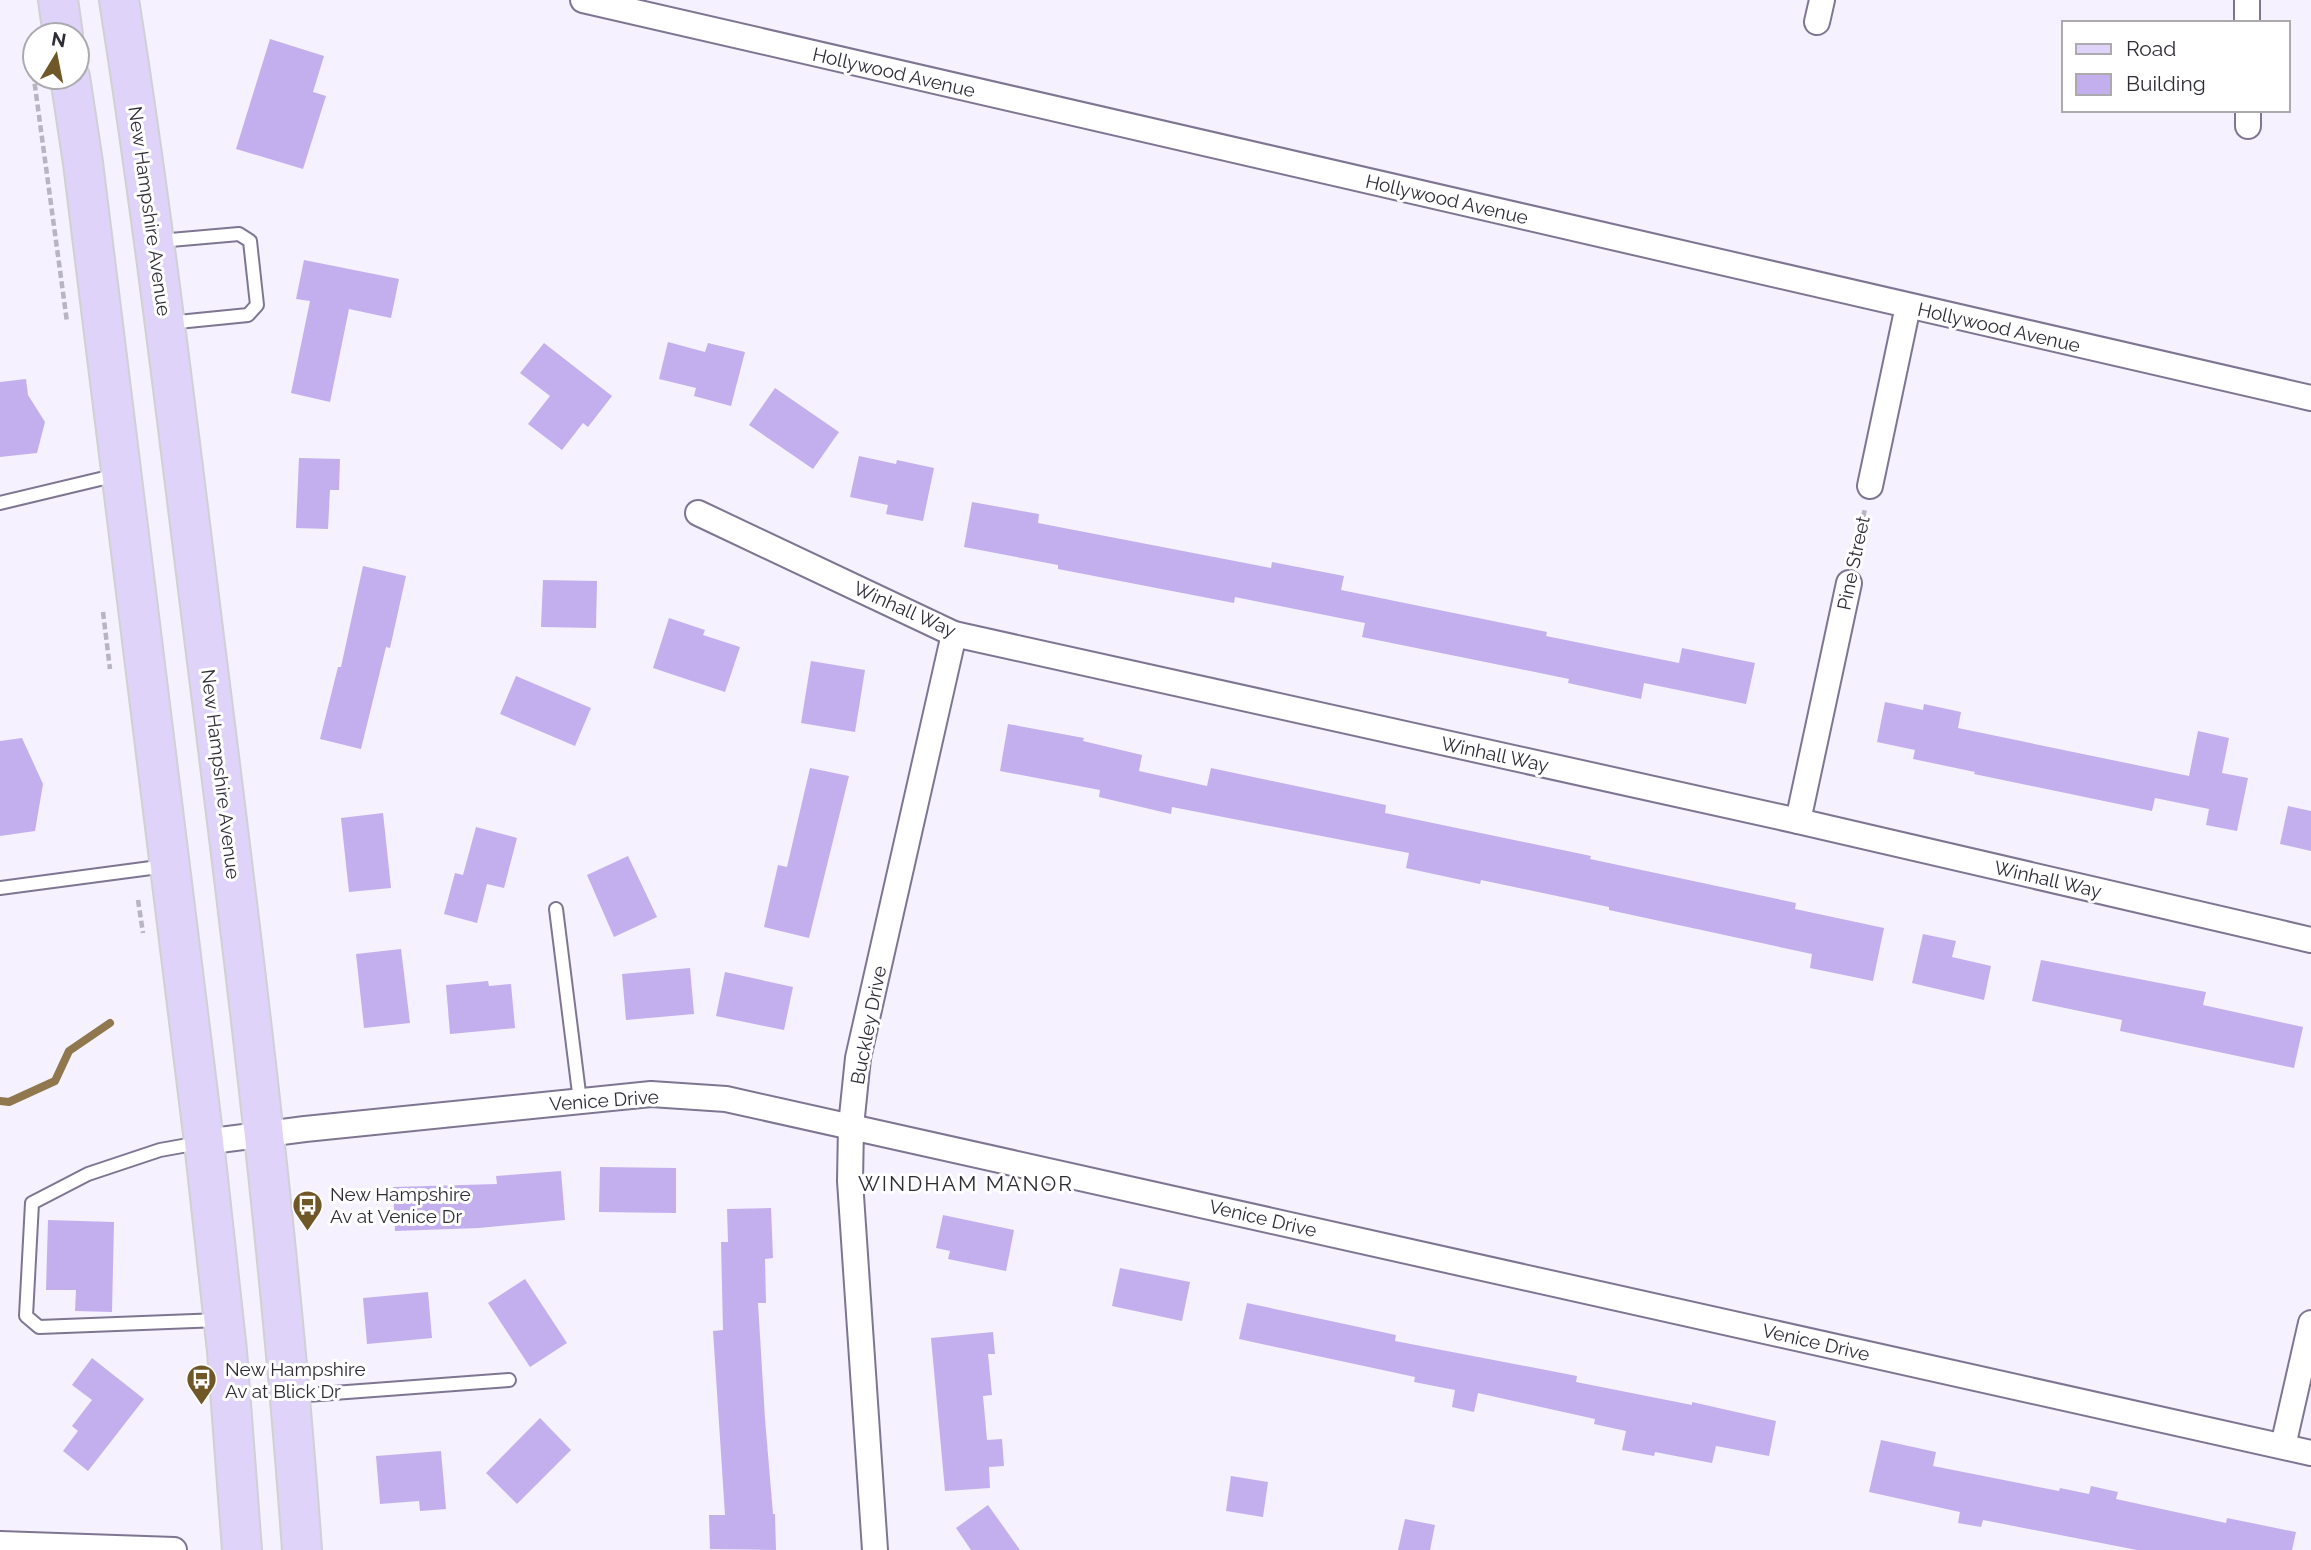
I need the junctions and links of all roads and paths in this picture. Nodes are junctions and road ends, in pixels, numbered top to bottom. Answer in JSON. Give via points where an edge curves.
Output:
{"nodes":[{"id":1,"x":58,"y":0,"type":"edge"},
{"id":2,"x":119,"y":0,"type":"edge"},
{"id":3,"x":583,"y":0,"type":"edge"},
{"id":4,"x":2247,"y":0,"type":"edge"},
{"id":5,"x":62,"y":21,"type":"edge"},
{"id":6,"x":2247,"y":21,"type":"edge"},
{"id":7,"x":72,"y":91,"type":"edge"},
{"id":8,"x":154,"y":242,"type":"junction"},
{"id":9,"x":1908,"y":306,"type":"junction"},
{"id":10,"x":164,"y":324,"type":"junction"},
{"id":11,"x":2311,"y":398,"type":"edge"},
{"id":12,"x":121,"y":474,"type":"junction"},
{"id":13,"x":1870,"y":486,"type":"joint"},
{"id":14,"x":0,"y":503,"type":"edge"},
{"id":15,"x":698,"y":513,"type":"dead end"},
{"id":16,"x":1849,"y":583,"type":"joint"},
{"id":17,"x":954,"y":634,"type":"junction"},
{"id":18,"x":1798,"y":821,"type":"junction"},
{"id":19,"x":169,"y":865,"type":"junction"},
{"id":20,"x":0,"y":888,"type":"edge"},
{"id":21,"x":556,"y":909,"type":"dead end"},
{"id":22,"x":2311,"y":940,"type":"edge"},
{"id":23,"x":580,"y":1101,"type":"junction"},
{"id":24,"x":851,"y":1126,"type":"junction"},
{"id":25,"x":262,"y":1135,"type":"junction"},
{"id":26,"x":204,"y":1142,"type":"junction"},
{"id":27,"x":224,"y":1320,"type":"junction"},
{"id":28,"x":2311,"y":1323,"type":"edge"},
{"id":29,"x":509,"y":1380,"type":"dead end"},
{"id":30,"x":290,"y":1397,"type":"junction"},
{"id":31,"x":2283,"y":1446,"type":"junction"},
{"id":32,"x":2311,"y":1452,"type":"edge"},
{"id":33,"x":0,"y":1544,"type":"edge"},
{"id":34,"x":174,"y":1550,"type":"edge"},
{"id":35,"x":242,"y":1550,"type":"edge"},
{"id":36,"x":302,"y":1550,"type":"edge"},
{"id":37,"x":875,"y":1550,"type":"edge"}],
"edges":[{"from":1,"to":5,"type":"main road"},
{"from":2,"to":8,"type":"main road","name":"New Hampshire Avenue"},
{"from":3,"to":9,"type":"street","name":"Hollywood Avenue"},
{"from":4,"to":6,"type":"street"},
{"from":7,"to":12,"type":"main road"},
{"from":8,"to":10,"type":"main road","name":"New Hampshire Avenue"},
{"from":8,"to":10,"type":"lane","via":[[239,233],[250,241],[257,305],[248,315]]},
{"from":9,"to":11,"type":"street","name":"Hollywood Avenue"},
{"from":9,"to":13,"type":"street"},
{"from":10,"to":25,"type":"main road","name":"New Hampshire Avenue"},
{"from":12,"to":14,"type":"lane"},
{"from":12,"to":19,"type":"main road"},
{"from":13,"to":16,"type":"path","name":"Pine Street"},
{"from":15,"to":17,"type":"street","name":"Winhall Way"},
{"from":16,"to":18,"type":"street","name":"Pine Street"},
{"from":17,"to":18,"type":"street","name":"Winhall Way"},
{"from":17,"to":24,"type":"street","name":"Buckley Drive","via":[[858,1058]]},
{"from":18,"to":22,"type":"street","name":"Winhall Way"},
{"from":19,"to":20,"type":"lane"},
{"from":19,"to":26,"type":"main road"},
{"from":21,"to":23,"type":"lane"},
{"from":23,"to":24,"type":"street","name":"Venice Drive","via":[[651,1094],[726,1099]]},
{"from":23,"to":25,"type":"street","name":"Venice Drive"},
{"from":24,"to":31,"type":"street","name":"Venice Drive"},
{"from":24,"to":37,"type":"street","name":"Buckley Drive","via":[[850,1181]]},
{"from":25,"to":26,"type":"street","name":"Venice Drive"},
{"from":25,"to":30,"type":"main road","name":"New Hampshire Avenue"},
{"from":26,"to":27,"type":"main road"},
{"from":26,"to":27,"type":"lane","via":[[160,1150],[88,1174],[32,1203],[26,1315],[39,1327]]},
{"from":27,"to":35,"type":"main road"},
{"from":28,"to":31,"type":"street"},
{"from":29,"to":30,"type":"lane"},
{"from":30,"to":36,"type":"main road","name":"New Hampshire Avenue"},
{"from":31,"to":32,"type":"street","name":"Venice Drive"},
{"from":33,"to":34,"type":"street"}]}
